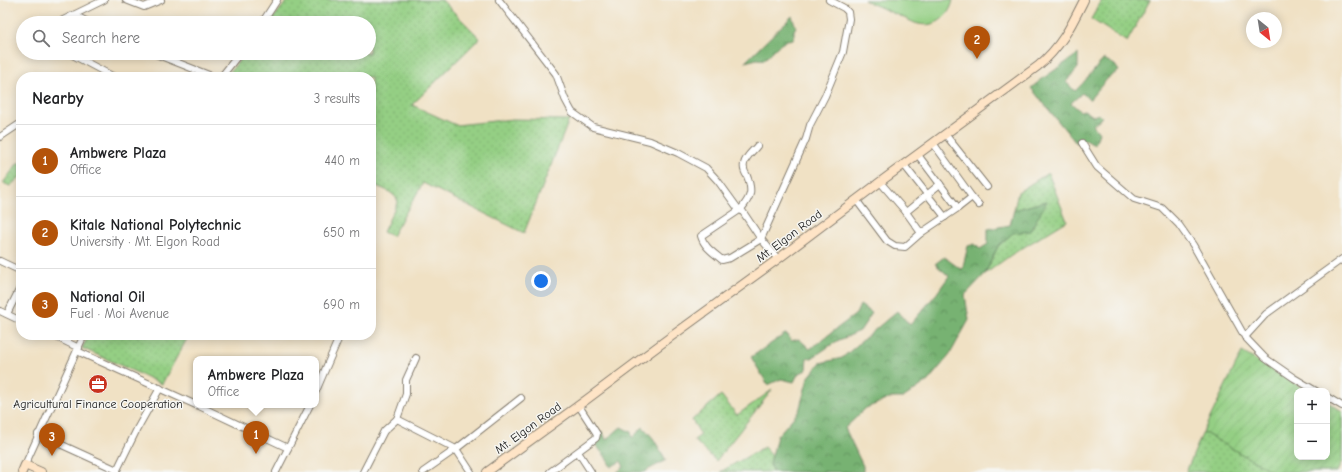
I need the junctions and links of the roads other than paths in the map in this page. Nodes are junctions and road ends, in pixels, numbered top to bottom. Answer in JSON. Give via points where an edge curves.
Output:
{"nodes":[{"id":1,"x":104,"y":0,"type":"edge"},
{"id":2,"x":126,"y":0,"type":"edge"},
{"id":3,"x":161,"y":0,"type":"edge"},
{"id":4,"x":277,"y":0,"type":"edge"},
{"id":5,"x":499,"y":0,"type":"edge"},
{"id":6,"x":829,"y":0,"type":"edge"},
{"id":7,"x":1084,"y":0,"type":"edge"},
{"id":8,"x":74,"y":15,"type":"edge"},
{"id":9,"x":267,"y":16,"type":"edge"},
{"id":10,"x":82,"y":60,"type":"edge"},
{"id":11,"x":171,"y":60,"type":"edge"},
{"id":12,"x":234,"y":60,"type":"edge"},
{"id":13,"x":104,"y":72,"type":"edge"},
{"id":14,"x":201,"y":72,"type":"edge"},
{"id":15,"x":225,"y":72,"type":"edge"},
{"id":16,"x":16,"y":126,"type":"edge"},
{"id":17,"x":945,"y":134,"type":"junction"},
{"id":18,"x":0,"y":137,"type":"edge"},
{"id":19,"x":933,"y":143,"type":"junction"},
{"id":20,"x":1082,"y":143,"type":"dead end"},
{"id":21,"x":758,"y":146,"type":"dead end"},
{"id":22,"x":918,"y":155,"type":"junction"},
{"id":23,"x":904,"y":165,"type":"junction"},
{"id":24,"x":880,"y":182,"type":"junction"},
{"id":25,"x":940,"y":184,"type":"junction"},
{"id":26,"x":987,"y":187,"type":"dead end"},
{"id":27,"x":927,"y":194,"type":"junction"},
{"id":28,"x":972,"y":197,"type":"junction"},
{"id":29,"x":857,"y":201,"type":"junction"},
{"id":30,"x":980,"y":205,"type":"dead end"},
{"id":31,"x":958,"y":208,"type":"junction"},
{"id":32,"x":740,"y":209,"type":"junction"},
{"id":33,"x":906,"y":212,"type":"junction"},
{"id":34,"x":945,"y":217,"type":"junction"},
{"id":35,"x":921,"y":234,"type":"junction"},
{"id":36,"x":761,"y":239,"type":"junction"},
{"id":37,"x":778,"y":259,"type":"junction"},
{"id":38,"x":1342,"y":259,"type":"edge"},
{"id":39,"x":0,"y":261,"type":"edge"},
{"id":40,"x":16,"y":269,"type":"edge"},
{"id":41,"x":16,"y":296,"type":"edge"},
{"id":42,"x":0,"y":311,"type":"edge"},
{"id":43,"x":7,"y":314,"type":"junction"},
{"id":44,"x":16,"y":318,"type":"edge"},
{"id":45,"x":1245,"y":336,"type":"junction"},
{"id":46,"x":61,"y":340,"type":"edge"},
{"id":47,"x":82,"y":340,"type":"edge"},
{"id":48,"x":338,"y":340,"type":"edge"},
{"id":49,"x":78,"y":349,"type":"junction"},
{"id":50,"x":416,"y":358,"type":"dead end"},
{"id":51,"x":319,"y":384,"type":"edge"},
{"id":52,"x":160,"y":388,"type":"junction"},
{"id":53,"x":1311,"y":388,"type":"edge"},
{"id":54,"x":521,"y":398,"type":"dead end"},
{"id":55,"x":1330,"y":399,"type":"edge"},
{"id":56,"x":193,"y":404,"type":"edge"},
{"id":57,"x":579,"y":406,"type":"junction"},
{"id":58,"x":1342,"y":406,"type":"edge"},
{"id":59,"x":202,"y":408,"type":"edge"},
{"id":60,"x":308,"y":408,"type":"edge"},
{"id":61,"x":397,"y":419,"type":"junction"},
{"id":62,"x":38,"y":434,"type":"junction"},
{"id":63,"x":288,"y":448,"type":"junction"},
{"id":64,"x":456,"y":448,"type":"junction"},
{"id":65,"x":578,"y":452,"type":"junction"},
{"id":66,"x":23,"y":468,"type":"edge"},
{"id":67,"x":117,"y":471,"type":"edge"},
{"id":68,"x":41,"y":472,"type":"edge"},
{"id":69,"x":276,"y":472,"type":"edge"},
{"id":70,"x":363,"y":472,"type":"edge"},
{"id":71,"x":423,"y":472,"type":"edge"},
{"id":72,"x":472,"y":472,"type":"edge"},
{"id":73,"x":487,"y":472,"type":"edge"},
{"id":74,"x":550,"y":472,"type":"edge"},
{"id":75,"x":591,"y":472,"type":"edge"}],
"edges":[{"from":1,"to":8,"type":"street"},
{"from":2,"to":3,"type":"street","via":[[144,7]]},
{"from":4,"to":9,"type":"street"},
{"from":5,"to":32,"type":"street","via":[[556,74],[572,112],[593,127],[650,141],[706,168]]},
{"from":6,"to":36,"type":"street","via":[[848,12],[843,52]]},
{"from":7,"to":17,"type":"street","name":"Mt. Elgon Road","via":[[1066,35],[1053,53]]},
{"from":10,"to":13,"type":"street"},
{"from":11,"to":14,"type":"street"},
{"from":12,"to":15,"type":"street"},
{"from":16,"to":18,"type":"street"},
{"from":17,"to":19,"type":"street","name":"Mt. Elgon Road"},
{"from":17,"to":26,"type":"street"},
{"from":19,"to":22,"type":"street","name":"Mt. Elgon Road"},
{"from":19,"to":28,"type":"street"},
{"from":20,"to":45,"type":"street","via":[[1097,167],[1134,199],[1162,208],[1179,225]]},
{"from":21,"to":32,"type":"street","via":[[745,160],[744,170],[751,186],[747,201]]},
{"from":22,"to":23,"type":"street","name":"Mt. Elgon Road"},
{"from":22,"to":25,"type":"street"},
{"from":23,"to":24,"type":"street","name":"Mt. Elgon Road"},
{"from":23,"to":27,"type":"street"},
{"from":24,"to":29,"type":"street","name":"Mt. Elgon Road"},
{"from":24,"to":33,"type":"street"},
{"from":25,"to":27,"type":"street"},
{"from":25,"to":31,"type":"street"},
{"from":27,"to":33,"type":"street"},
{"from":27,"to":34,"type":"street"},
{"from":28,"to":30,"type":"street"},
{"from":28,"to":31,"type":"street"},
{"from":29,"to":35,"type":"street","via":[[887,241],[895,246],[905,247]]},
{"from":29,"to":37,"type":"street","name":"Mt. Elgon Road"},
{"from":31,"to":34,"type":"street"},
{"from":32,"to":36,"type":"street"},
{"from":32,"to":36,"type":"street","via":[[701,236],[702,242],[722,260],[726,260]]},
{"from":33,"to":35,"type":"street"},
{"from":34,"to":35,"type":"street"},
{"from":36,"to":37,"type":"street"},
{"from":37,"to":57,"type":"street","name":"Mt. Elgon Road"},
{"from":38,"to":45,"type":"street","via":[[1266,314]]},
{"from":39,"to":40,"type":"street"},
{"from":41,"to":43,"type":"street"},
{"from":42,"to":43,"type":"street"},
{"from":43,"to":44,"type":"street"},
{"from":45,"to":53,"type":"street","via":[[1265,358]]},
{"from":46,"to":49,"type":"street"},
{"from":47,"to":49,"type":"street"},
{"from":48,"to":51,"type":"street"},
{"from":49,"to":52,"type":"street"},
{"from":49,"to":62,"type":"street"},
{"from":50,"to":61,"type":"street","via":[[406,380],[406,394]]},
{"from":52,"to":56,"type":"street"},
{"from":52,"to":67,"type":"street"},
{"from":54,"to":64,"type":"street"},
{"from":55,"to":58,"type":"street"},
{"from":57,"to":65,"type":"street","via":[[597,434],[596,438]]},
{"from":57,"to":73,"type":"street","name":"Mt. Elgon Road"},
{"from":59,"to":63,"type":"street"},
{"from":60,"to":63,"type":"street"},
{"from":61,"to":64,"type":"street"},
{"from":61,"to":70,"type":"street","via":[[384,431]]},
{"from":62,"to":66,"type":"street"},
{"from":62,"to":67,"type":"street"},
{"from":63,"to":69,"type":"street"},
{"from":64,"to":71,"type":"street"},
{"from":64,"to":72,"type":"street"},
{"from":65,"to":74,"type":"street"},
{"from":65,"to":75,"type":"street"},
{"from":66,"to":68,"type":"street"}]}
